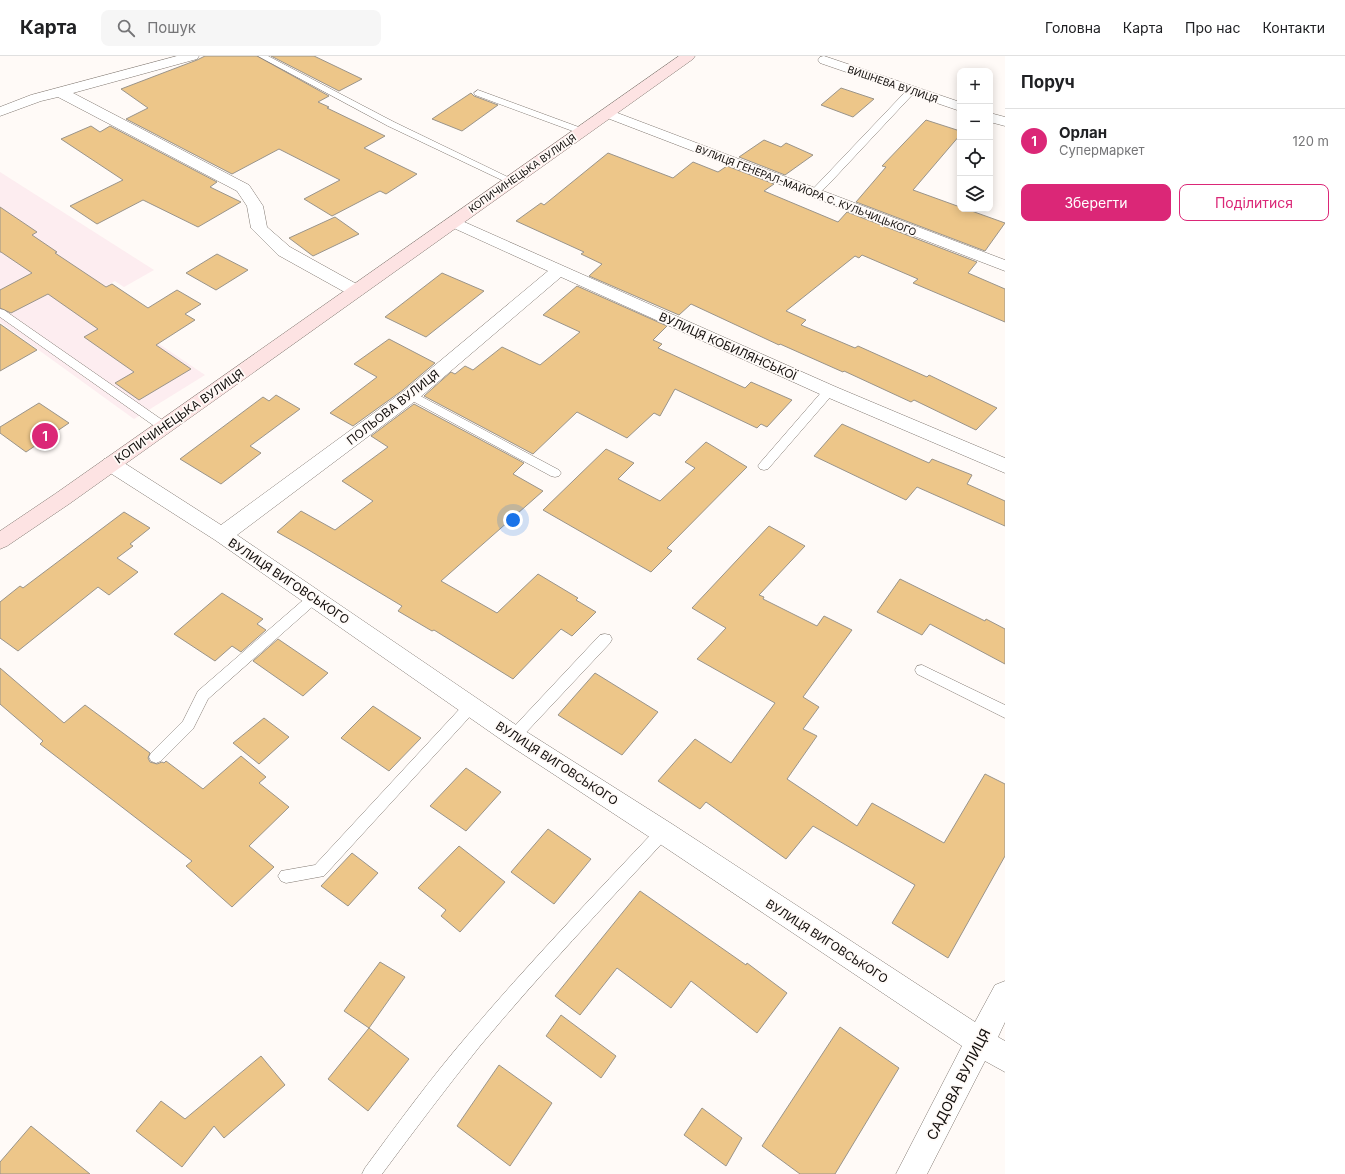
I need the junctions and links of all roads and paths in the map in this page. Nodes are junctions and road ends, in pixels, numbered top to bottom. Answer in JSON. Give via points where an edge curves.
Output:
{"nodes":[{"id":1,"x":192,"y":56,"type":"edge"},
{"id":2,"x":262,"y":56,"type":"edge"},
{"id":3,"x":688,"y":56,"type":"edge"},
{"id":4,"x":825,"y":60,"type":"dead end"},
{"id":5,"x":911,"y":90,"type":"junction"},
{"id":6,"x":60,"y":92,"type":"junction"},
{"id":7,"x":478,"y":93,"type":"dead end"},
{"id":8,"x":957,"y":106,"type":"edge"},
{"id":9,"x":0,"y":112,"type":"edge"},
{"id":10,"x":607,"y":114,"type":"junction"},
{"id":11,"x":993,"y":118,"type":"edge"},
{"id":12,"x":1005,"y":122,"type":"edge"},
{"id":13,"x":581,"y":131,"type":"junction"},
{"id":14,"x":511,"y":181,"type":"junction"},
{"id":15,"x":814,"y":193,"type":"junction"},
{"id":16,"x":453,"y":222,"type":"junction"},
{"id":17,"x":1005,"y":266,"type":"edge"},
{"id":18,"x":558,"y":271,"type":"junction"},
{"id":19,"x":356,"y":291,"type":"junction"},
{"id":20,"x":0,"y":312,"type":"edge"},
{"id":21,"x":829,"y":391,"type":"junction"},
{"id":22,"x":411,"y":395,"type":"junction"},
{"id":23,"x":164,"y":427,"type":"junction"},
{"id":24,"x":111,"y":464,"type":"junction"},
{"id":25,"x":764,"y":466,"type":"dead end"},
{"id":26,"x":1005,"y":466,"type":"edge"},
{"id":27,"x":555,"y":473,"type":"dead end"},
{"id":28,"x":222,"y":535,"type":"junction"},
{"id":29,"x":0,"y":541,"type":"edge"},
{"id":30,"x":314,"y":598,"type":"junction"},
{"id":31,"x":605,"y":639,"type":"dead end"},
{"id":32,"x":922,"y":670,"type":"dead end"},
{"id":33,"x":471,"y":706,"type":"junction"},
{"id":34,"x":1005,"y":712,"type":"edge"},
{"id":35,"x":514,"y":736,"type":"junction"},
{"id":36,"x":156,"y":757,"type":"dead end"},
{"id":37,"x":663,"y":832,"type":"junction"},
{"id":38,"x":286,"y":876,"type":"dead end"},
{"id":39,"x":1005,"y":994,"type":"edge"},
{"id":40,"x":980,"y":1042,"type":"junction"},
{"id":41,"x":1005,"y":1058,"type":"edge"},
{"id":42,"x":371,"y":1174,"type":"edge"},
{"id":43,"x":911,"y":1174,"type":"edge"}],
"edges":[{"from":1,"to":6,"type":"street"},
{"from":2,"to":14,"type":"lane","via":[[391,124]]},
{"from":3,"to":10,"type":"main road","name":"КОПИЧИНЕЦЬКА ВУЛИЦЯ"},
{"from":4,"to":5,"type":"street","name":"ВИШНЕВА ВУЛИЦЯ"},
{"from":5,"to":8,"type":"street","name":"ВИШНЕВА ВУЛИЦЯ"},
{"from":5,"to":15,"type":"lane"},
{"from":6,"to":9,"type":"street"},
{"from":6,"to":19,"type":"street","via":[[243,188],[257,209],[258,228],[284,251]]},
{"from":7,"to":13,"type":"lane"},
{"from":10,"to":13,"type":"main road","name":"КОПИЧИНЕЦЬКА ВУЛИЦЯ"},
{"from":10,"to":15,"type":"street","name":"ВУЛИЦЯ ГЕНЕРАЛ-МАЙОРА С. КУЛЬЧИЦЬКОГО"},
{"from":11,"to":12,"type":"street"},
{"from":13,"to":14,"type":"main road","name":"КОПИЧИНЕЦЬКА ВУЛИЦЯ"},
{"from":14,"to":16,"type":"main road","name":"КОПИЧИНЕЦЬКА ВУЛИЦЯ"},
{"from":15,"to":17,"type":"street","name":"ВУЛИЦЯ ГЕНЕРАЛ-МАЙОРА С. КУЛЬЧИЦЬКОГО"},
{"from":16,"to":18,"type":"street","name":"ВУЛИЦЯ КОБИЛЯНСЬКОЇ"},
{"from":16,"to":19,"type":"main road","name":"КОПИЧИНЕЦЬКА ВУЛИЦЯ"},
{"from":18,"to":21,"type":"street","name":"ВУЛИЦЯ КОБИЛЯНСЬКОЇ"},
{"from":18,"to":22,"type":"street","name":"ПОЛЬОВА ВУЛИЦЯ"},
{"from":19,"to":23,"type":"main road","name":"КОПИЧИНЕЦЬКА ВУЛИЦЯ"},
{"from":20,"to":23,"type":"lane"},
{"from":21,"to":25,"type":"lane"},
{"from":21,"to":26,"type":"street","name":"ВУЛИЦЯ КОБИЛЯНСЬКОЇ"},
{"from":22,"to":27,"type":"lane"},
{"from":22,"to":28,"type":"street","name":"ПОЛЬОВА ВУЛИЦЯ"},
{"from":23,"to":24,"type":"main road","name":"КОПИЧИНЕЦЬКА ВУЛИЦЯ"},
{"from":24,"to":28,"type":"street","name":"ВУЛИЦЯ ВИГОВСЬКОГО"},
{"from":24,"to":29,"type":"main road","name":"КОПИЧИНЕЦЬКА ВУЛИЦЯ"},
{"from":28,"to":30,"type":"street","name":"ВУЛИЦЯ ВИГОВСЬКОГО"},
{"from":30,"to":33,"type":"street","name":"ВУЛИЦЯ ВИГОВСЬКОГО"},
{"from":30,"to":36,"type":"lane","via":[[203,695],[188,725]]},
{"from":31,"to":35,"type":"lane"},
{"from":32,"to":34,"type":"lane"},
{"from":33,"to":35,"type":"street","name":"ВУЛИЦЯ ВИГОВСЬКОГО"},
{"from":33,"to":38,"type":"lane","via":[[319,871]]},
{"from":35,"to":37,"type":"street","name":"ВУЛИЦЯ ВИГОВСЬКОГО"},
{"from":37,"to":40,"type":"street","name":"ВУЛИЦЯ ВИГОВСЬКОГО"},
{"from":37,"to":42,"type":"lane","via":[[556,946],[488,1024]]},
{"from":39,"to":40,"type":"street","name":"САДОВА ВУЛИЦЯ"},
{"from":40,"to":41,"type":"street","name":"ВУЛИЦЯ ВИГОВСЬКОГО"},
{"from":40,"to":43,"type":"street","name":"САДОВА ВУЛИЦЯ"}]}
